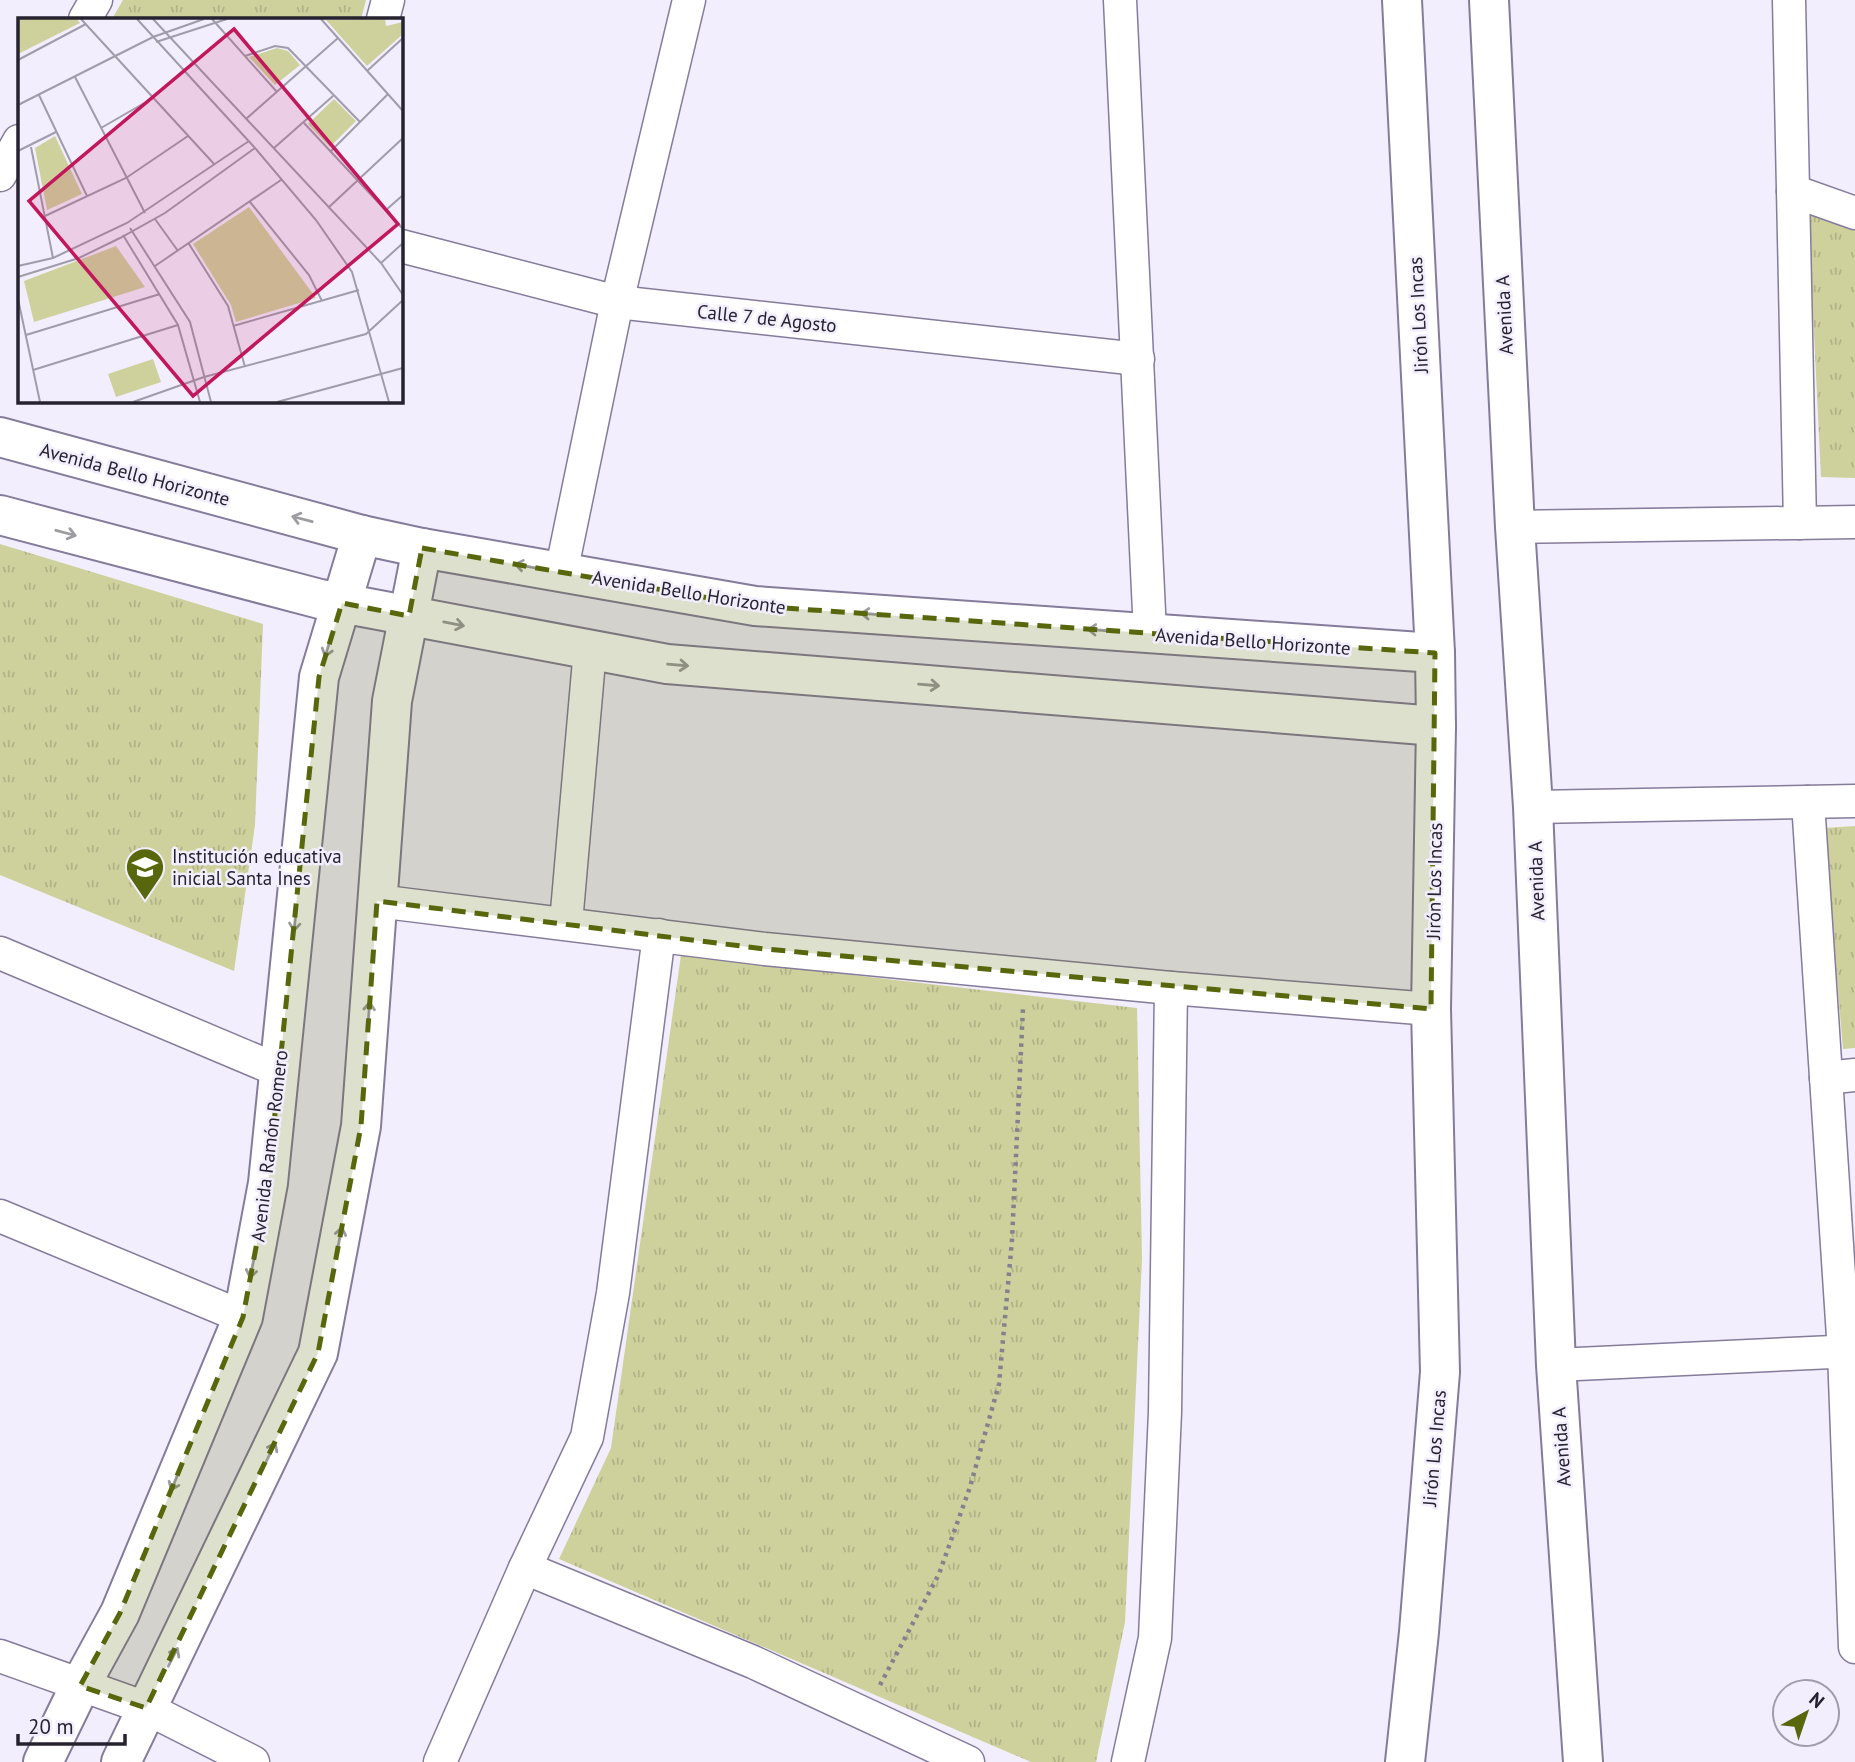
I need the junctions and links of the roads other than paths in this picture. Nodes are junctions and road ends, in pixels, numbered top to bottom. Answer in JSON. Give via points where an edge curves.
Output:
{"nodes":[{"id":1,"x":96,"y":0,"type":"edge"},
{"id":2,"x":388,"y":0,"type":"edge"},
{"id":3,"x":688,"y":0,"type":"edge"},
{"id":4,"x":1118,"y":0,"type":"edge"},
{"id":5,"x":1402,"y":0,"type":"edge"},
{"id":6,"x":1489,"y":0,"type":"edge"},
{"id":7,"x":1790,"y":0,"type":"edge"},
{"id":8,"x":86,"y":18,"type":"edge"},
{"id":9,"x":383,"y":18,"type":"edge"},
{"id":10,"x":18,"y":146,"type":"edge"},
{"id":11,"x":0,"y":176,"type":"edge"},
{"id":12,"x":1793,"y":191,"type":"junction"},
{"id":13,"x":1855,"y":213,"type":"edge"},
{"id":14,"x":402,"y":246,"type":"edge"},
{"id":15,"x":617,"y":302,"type":"junction"},
{"id":16,"x":1138,"y":359,"type":"junction"},
{"id":17,"x":0,"y":437,"type":"edge"},
{"id":18,"x":0,"y":515,"type":"edge"},
{"id":19,"x":1855,"y":522,"type":"edge"},
{"id":20,"x":1800,"y":523,"type":"junction"},
{"id":21,"x":1515,"y":527,"type":"junction"},
{"id":22,"x":362,"y":535,"type":"junction"},
{"id":23,"x":422,"y":548,"type":"junction"},
{"id":24,"x":561,"y":573,"type":"junction"},
{"id":25,"x":342,"y":603,"type":"junction"},
{"id":26,"x":409,"y":616,"type":"junction"},
{"id":27,"x":1150,"y":634,"type":"junction"},
{"id":28,"x":590,"y":649,"type":"junction"},
{"id":29,"x":1435,"y":653,"type":"junction"},
{"id":30,"x":1436,"y":726,"type":"junction"},
{"id":31,"x":1855,"y":801,"type":"edge"},
{"id":32,"x":1808,"y":803,"type":"junction"},
{"id":33,"x":1533,"y":807,"type":"junction"},
{"id":34,"x":377,"y":901,"type":"junction"},
{"id":35,"x":566,"y":923,"type":"junction"},
{"id":36,"x":659,"y":935,"type":"junction"},
{"id":37,"x":0,"y":953,"type":"edge"},
{"id":38,"x":1171,"y":988,"type":"junction"},
{"id":39,"x":1431,"y":1009,"type":"junction"},
{"id":40,"x":280,"y":1071,"type":"junction"},
{"id":41,"x":1840,"y":1077,"type":"edge"},
{"id":42,"x":0,"y":1216,"type":"edge"},
{"id":43,"x":243,"y":1317,"type":"junction"},
{"id":44,"x":1850,"y":1351,"type":"edge"},
{"id":45,"x":1556,"y":1365,"type":"junction"},
{"id":46,"x":525,"y":1568,"type":"junction"},
{"id":47,"x":1855,"y":1631,"type":"edge"},
{"id":48,"x":1855,"y":1647,"type":"edge"},
{"id":49,"x":0,"y":1656,"type":"edge"},
{"id":50,"x":80,"y":1686,"type":"junction"},
{"id":51,"x":146,"y":1708,"type":"junction"},
{"id":52,"x":43,"y":1762,"type":"edge"},
{"id":53,"x":121,"y":1762,"type":"edge"},
{"id":54,"x":253,"y":1762,"type":"edge"},
{"id":55,"x":440,"y":1762,"type":"edge"},
{"id":56,"x":968,"y":1762,"type":"edge"},
{"id":57,"x":1128,"y":1762,"type":"edge"},
{"id":58,"x":1405,"y":1762,"type":"edge"},
{"id":59,"x":1583,"y":1762,"type":"edge"}],
"edges":[{"from":1,"to":8,"type":"street"},
{"from":2,"to":9,"type":"street"},
{"from":3,"to":15,"type":"street"},
{"from":4,"to":16,"type":"street"},
{"from":5,"to":29,"type":"street","name":"Jirón Los Incas"},
{"from":6,"to":21,"type":"street","name":"Avenida A"},
{"from":7,"to":12,"type":"street"},
{"from":10,"to":11,"type":"street"},
{"from":12,"to":13,"type":"street"},
{"from":12,"to":20,"type":"street"},
{"from":14,"to":15,"type":"street","name":"Calle 7 de Agosto"},
{"from":15,"to":16,"type":"street","name":"Calle 7 de Agosto"},
{"from":15,"to":24,"type":"street"},
{"from":16,"to":27,"type":"street"},
{"from":22,"to":17,"type":"street","name":"Avenida Bello Horizonte","one_way":true},
{"from":18,"to":25,"type":"street","one_way":true},
{"from":19,"to":20,"type":"street"},
{"from":20,"to":21,"type":"street"},
{"from":21,"to":33,"type":"street","name":"Avenida A"},
{"from":22,"to":23,"type":"street","name":"Avenida Bello Horizonte"},
{"from":22,"to":25,"type":"street","name":"Avenida Ramón Romero"},
{"from":24,"to":23,"type":"street","name":"Avenida Bello Horizonte","one_way":true},
{"from":23,"to":26,"type":"street"},
{"from":27,"to":24,"type":"street","name":"Avenida Bello Horizonte","one_way":true,"via":[[755,606]]},
{"from":25,"to":26,"type":"street"},
{"from":25,"to":40,"type":"street","name":"Avenida Ramón Romero","one_way":true,"via":[[319,677]]},
{"from":26,"to":28,"type":"street","one_way":true},
{"from":26,"to":34,"type":"street","via":[[392,701]]},
{"from":27,"to":29,"type":"street","name":"Avenida Bello Horizonte"},
{"from":28,"to":30,"type":"street","one_way":true,"via":[[667,664]]},
{"from":28,"to":35,"type":"street"},
{"from":29,"to":30,"type":"street","name":"Jirón Los Incas"},
{"from":30,"to":39,"type":"street","name":"Jirón Los Incas"},
{"from":31,"to":32,"type":"street"},
{"from":32,"to":33,"type":"street"},
{"from":32,"to":41,"type":"street"},
{"from":33,"to":45,"type":"street","name":"Avenida A"},
{"from":34,"to":35,"type":"street"},
{"from":51,"to":34,"type":"street","one_way":true,"via":[[318,1353],[361,1126]]},
{"from":35,"to":36,"type":"street"},
{"from":36,"to":38,"type":"street"},
{"from":36,"to":46,"type":"street","via":[[613,1293],[587,1437]]},
{"from":37,"to":40,"type":"street"},
{"from":38,"to":39,"type":"street"},
{"from":38,"to":57,"type":"street","via":[[1166,1412],[1155,1638]]},
{"from":39,"to":58,"type":"street","name":"Jirón Los Incas","via":[[1440,1371]]},
{"from":40,"to":43,"type":"street","name":"Avenida Ramón Romero","one_way":true,"via":[[268,1183]]},
{"from":41,"to":44,"type":"street"},
{"from":42,"to":43,"type":"street"},
{"from":43,"to":50,"type":"street","name":"Avenida Ramón Romero","one_way":true,"via":[[120,1613]]},
{"from":44,"to":45,"type":"street"},
{"from":44,"to":47,"type":"street"},
{"from":45,"to":59,"type":"street","name":"Avenida A"},
{"from":46,"to":55,"type":"street"},
{"from":46,"to":56,"type":"street","via":[[752,1662]]},
{"from":47,"to":48,"type":"street"},
{"from":49,"to":50,"type":"street"},
{"from":50,"to":51,"type":"street"},
{"from":50,"to":52,"type":"street","name":"Avenida Ramón Romero"},
{"from":51,"to":53,"type":"street"},
{"from":51,"to":54,"type":"street"}]}
